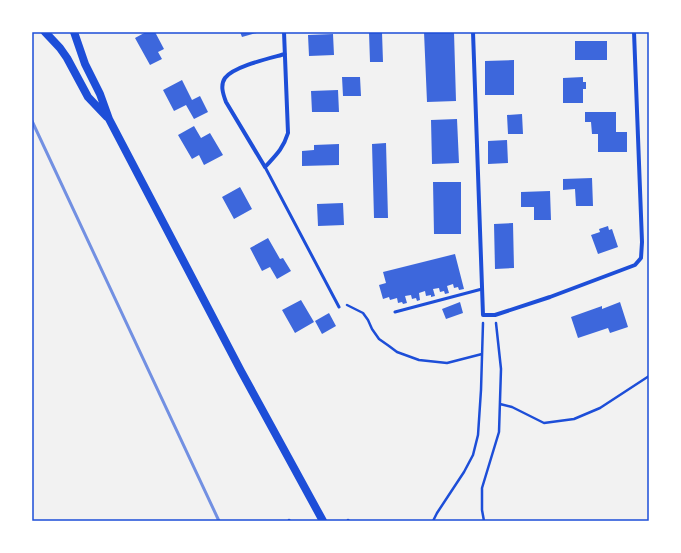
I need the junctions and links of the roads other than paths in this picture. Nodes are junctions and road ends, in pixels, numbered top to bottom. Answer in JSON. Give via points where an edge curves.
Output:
{"nodes":[{"id":1,"x":46,"y":32,"type":"edge"},
{"id":2,"x":74,"y":32,"type":"edge"},
{"id":3,"x":284,"y":32,"type":"edge"},
{"id":4,"x":473,"y":32,"type":"edge"},
{"id":5,"x":634,"y":32,"type":"edge"},
{"id":6,"x":285,"y":54,"type":"junction"},
{"id":7,"x":109,"y":119,"type":"junction"},
{"id":8,"x":266,"y":167,"type":"junction"},
{"id":9,"x":482,"y":290,"type":"junction"},
{"id":10,"x":339,"y":307,"type":"dead end"},
{"id":11,"x":395,"y":312,"type":"dead end"},
{"id":12,"x":323,"y":521,"type":"edge"}],
"edges":[{"from":1,"to":7,"type":"main road","via":[[67,58],[88,97]]},
{"from":2,"to":7,"type":"main road"},
{"from":3,"to":6,"type":"street"},
{"from":4,"to":9,"type":"street"},
{"from":5,"to":9,"type":"street","via":[[641,258],[635,265],[495,315],[483,315]]},
{"from":6,"to":8,"type":"street","via":[[288,133],[278,153]]},
{"from":6,"to":8,"type":"street","via":[[238,68],[225,78],[222,86],[226,102]]},
{"from":7,"to":12,"type":"main road"},
{"from":8,"to":10,"type":"lane"},
{"from":9,"to":11,"type":"lane"}]}
